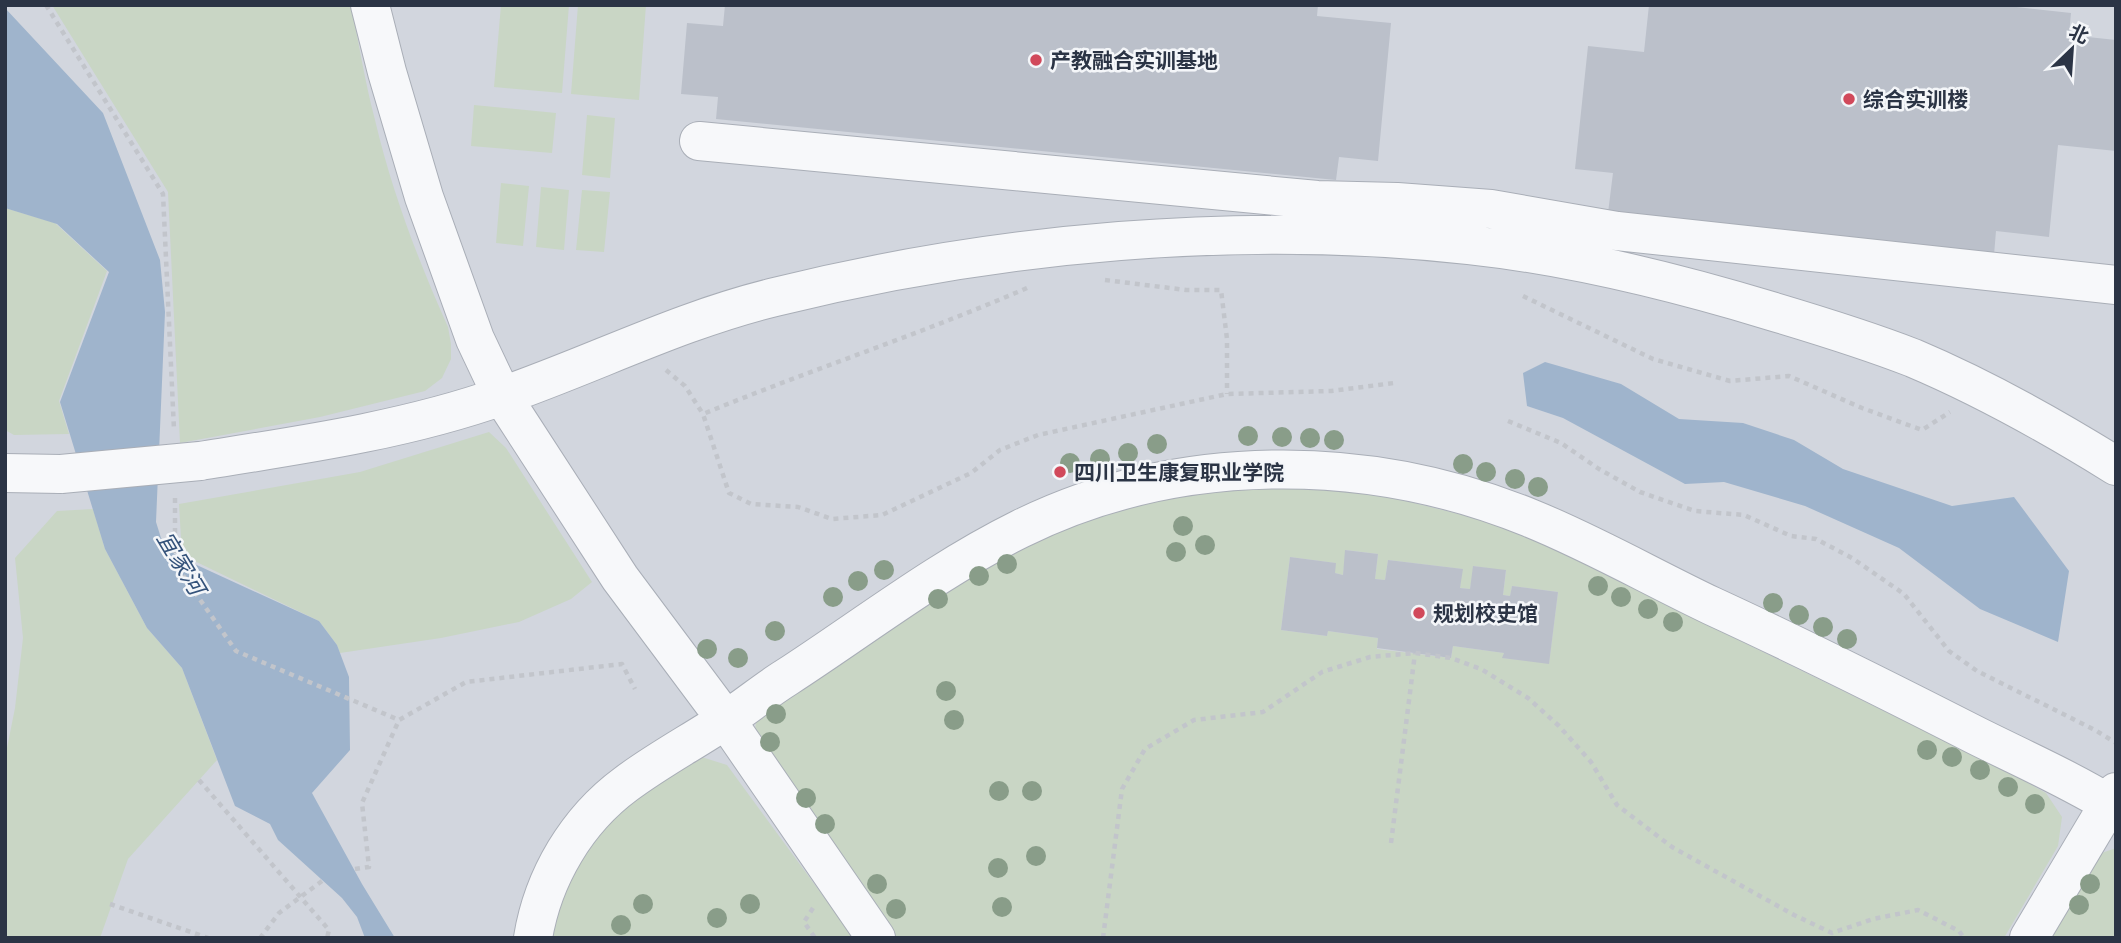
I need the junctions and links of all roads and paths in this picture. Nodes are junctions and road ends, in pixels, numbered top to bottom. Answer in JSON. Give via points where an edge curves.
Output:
{"nodes":[{"id":1,"x":46,"y":5,"type":"edge"},
{"id":2,"x":370,"y":5,"type":"edge"},
{"id":3,"x":699,"y":141,"type":"dead end"},
{"id":4,"x":1093,"y":280,"type":"dead end"},
{"id":5,"x":2116,"y":285,"type":"edge"},
{"id":6,"x":1031,"y":286,"type":"dead end"},
{"id":7,"x":1523,"y":296,"type":"dead end"},
{"id":8,"x":647,"y":338,"type":"junction"},
{"id":9,"x":1394,"y":383,"type":"dead end"},
{"id":10,"x":1983,"y":390,"type":"junction"},
{"id":11,"x":1227,"y":394,"type":"junction"},
{"id":12,"x":502,"y":396,"type":"junction"},
{"id":13,"x":703,"y":414,"type":"junction"},
{"id":14,"x":1508,"y":421,"type":"dead end"},
{"id":15,"x":187,"y":451,"type":"junction"},
{"id":16,"x":2116,"y":466,"type":"edge"},
{"id":17,"x":5,"y":473,"type":"edge"},
{"id":18,"x":175,"y":496,"type":"dead end"},
{"id":19,"x":1415,"y":653,"type":"junction"},
{"id":20,"x":635,"y":689,"type":"dead end"},
{"id":21,"x":399,"y":720,"type":"junction"},
{"id":22,"x":726,"y":720,"type":"junction"},
{"id":23,"x":2116,"y":743,"type":"edge"},
{"id":24,"x":199,"y":780,"type":"dead end"},
{"id":25,"x":2114,"y":801,"type":"edge"},
{"id":26,"x":1391,"y":843,"type":"dead end"},
{"id":27,"x":355,"y":869,"type":"dead end"},
{"id":28,"x":322,"y":881,"type":"dead end"},
{"id":29,"x":300,"y":897,"type":"junction"},
{"id":30,"x":110,"y":904,"type":"dead end"},
{"id":31,"x":208,"y":938,"type":"edge"},
{"id":32,"x":260,"y":938,"type":"edge"},
{"id":33,"x":327,"y":938,"type":"edge"},
{"id":34,"x":533,"y":938,"type":"edge"},
{"id":35,"x":876,"y":938,"type":"edge"},
{"id":36,"x":1103,"y":938,"type":"edge"},
{"id":37,"x":1964,"y":938,"type":"edge"},
{"id":38,"x":2029,"y":938,"type":"edge"}],
"edges":[{"from":1,"to":15,"type":"path","via":[[163,194]]},
{"from":2,"to":12,"type":"street","via":[[424,197],[475,339]]},
{"from":3,"to":5,"type":"street","via":[[1317,200],[1491,209],[1617,232]]},
{"from":4,"to":11,"type":"path","via":[[1221,290]]},
{"from":6,"to":13,"type":"path","via":[[946,323]]},
{"from":7,"to":10,"type":"path","via":[[1653,359],[1730,381],[1789,376],[1922,430]]},
{"from":8,"to":10,"type":"street","via":[[768,299],[983,255],[1148,240],[1334,236],[1469,245],[1657,279],[1849,335]]},
{"from":8,"to":12,"type":"street"},
{"from":8,"to":13,"type":"path","via":[[649,356],[685,386]]},
{"from":9,"to":11,"type":"path","via":[[1331,391]]},
{"from":10,"to":16,"type":"street"},
{"from":11,"to":13,"type":"path","via":[[1038,435],[1000,450],[971,473],[882,515],[832,519],[797,507],[751,505],[729,493]]},
{"from":12,"to":15,"type":"street","via":[[304,445]]},
{"from":12,"to":22,"type":"street","via":[[620,578]]},
{"from":14,"to":23,"type":"path","via":[[1561,443],[1640,492],[1695,511],[1744,515],[1791,537],[1816,539],[1840,551],[1904,594],[1949,651],[1977,671]]},
{"from":15,"to":17,"type":"street","bridge":true,"via":[[61,474]]},
{"from":18,"to":21,"type":"path","via":[[175,564],[236,651]]},
{"from":19,"to":26,"type":"path"},
{"from":19,"to":36,"type":"path","via":[[1370,657],[1322,672],[1264,712],[1194,720],[1145,749],[1122,789]]},
{"from":19,"to":37,"type":"path","via":[[1451,658],[1481,669],[1528,698],[1591,762],[1617,805],[1672,847],[1794,915],[1832,933],[1917,910]]},
{"from":20,"to":21,"type":"path","via":[[622,664],[466,682]]},
{"from":21,"to":27,"type":"path","via":[[362,803],[369,867]]},
{"from":22,"to":25,"type":"street","via":[[925,583],[1040,519],[1108,495],[1200,475],[1273,469],[1345,472],[1439,488],[1529,517]]},
{"from":22,"to":34,"type":"street","via":[[622,786],[588,820],[551,878]]},
{"from":22,"to":35,"type":"street"},
{"from":24,"to":29,"type":"path"},
{"from":25,"to":38,"type":"street"},
{"from":28,"to":29,"type":"path"},
{"from":29,"to":32,"type":"path","via":[[279,913]]},
{"from":29,"to":33,"type":"path","via":[[329,930]]},
{"from":30,"to":31,"type":"path"}]}
